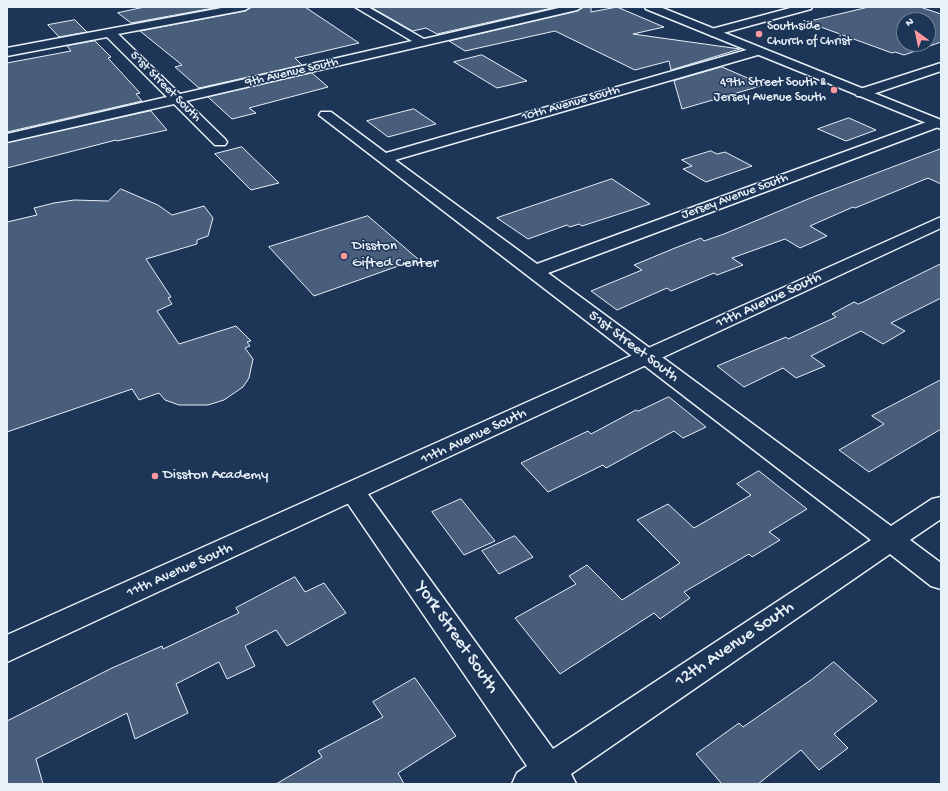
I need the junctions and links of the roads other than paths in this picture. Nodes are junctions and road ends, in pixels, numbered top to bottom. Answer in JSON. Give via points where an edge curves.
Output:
{"nodes":[{"id":1,"x":245,"y":7,"type":"edge"},
{"id":2,"x":360,"y":7,"type":"edge"},
{"id":3,"x":577,"y":7,"type":"edge"},
{"id":4,"x":650,"y":7,"type":"edge"},
{"id":5,"x":807,"y":7,"type":"edge"},
{"id":6,"x":712,"y":32,"type":"junction"},
{"id":7,"x":110,"y":33,"type":"junction"},
{"id":8,"x":423,"y":43,"type":"junction"},
{"id":9,"x":758,"y":51,"type":"junction"},
{"id":10,"x":7,"y":52,"type":"edge"},
{"id":11,"x":941,"y":67,"type":"edge"},
{"id":12,"x":862,"y":93,"type":"junction"},
{"id":13,"x":177,"y":100,"type":"junction"},
{"id":14,"x":326,"y":115,"type":"dead end"},
{"id":15,"x":939,"y":124,"type":"edge"},
{"id":16,"x":7,"y":138,"type":"edge"},
{"id":17,"x":220,"y":142,"type":"dead end"},
{"id":18,"x":384,"y":158,"type":"junction"},
{"id":19,"x":941,"y":222,"type":"edge"},
{"id":20,"x":533,"y":272,"type":"junction"},
{"id":21,"x":647,"y":357,"type":"junction"},
{"id":22,"x":353,"y":492,"type":"junction"},
{"id":23,"x":941,"y":506,"type":"edge"},
{"id":24,"x":890,"y":540,"type":"junction"},
{"id":25,"x":941,"y":578,"type":"edge"},
{"id":26,"x":7,"y":649,"type":"edge"},
{"id":27,"x":545,"y":779,"type":"edge"}],
"edges":[{"from":1,"to":7,"type":"street"},
{"from":2,"to":8,"type":"street"},
{"from":3,"to":8,"type":"street","name":"9th Avenue South"},
{"from":4,"to":6,"type":"street"},
{"from":5,"to":6,"type":"street"},
{"from":6,"to":9,"type":"street"},
{"from":7,"to":10,"type":"street"},
{"from":7,"to":13,"type":"street","name":"51st Street South"},
{"from":8,"to":13,"type":"street","name":"9th Avenue South"},
{"from":9,"to":12,"type":"street"},
{"from":9,"to":18,"type":"street","name":"10th Avenue South"},
{"from":11,"to":12,"type":"street"},
{"from":12,"to":15,"type":"street"},
{"from":13,"to":16,"type":"street","name":"9th Avenue South"},
{"from":13,"to":17,"type":"street","name":"51st Street South"},
{"from":14,"to":18,"type":"street","name":"51st Street South"},
{"from":15,"to":20,"type":"street","name":"Jersey Avenue South"},
{"from":18,"to":20,"type":"street","name":"51st Street South"},
{"from":19,"to":21,"type":"street","name":"11th Avenue South"},
{"from":20,"to":21,"type":"street","name":"51st Street South"},
{"from":21,"to":22,"type":"street","name":"11th Avenue South"},
{"from":21,"to":24,"type":"street","name":"51st Street South"},
{"from":22,"to":26,"type":"street","name":"11th Avenue South"},
{"from":22,"to":27,"type":"street","name":"York Street South"},
{"from":23,"to":24,"type":"street","name":"12th Avenue South"},
{"from":24,"to":25,"type":"street","name":"51st Street South"},
{"from":24,"to":27,"type":"street","name":"12th Avenue South"}]}
